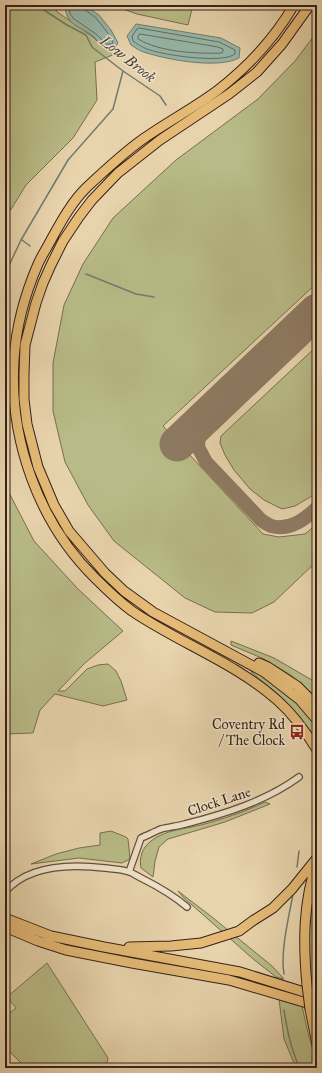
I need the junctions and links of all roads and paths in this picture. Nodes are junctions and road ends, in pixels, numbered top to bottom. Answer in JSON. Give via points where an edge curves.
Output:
{"nodes":[{"id":1,"x":294,"y":5,"type":"edge"},
{"id":2,"x":310,"y":5,"type":"edge"},
{"id":3,"x":212,"y":644,"type":"junction"},
{"id":4,"x":317,"y":706,"type":"edge"},
{"id":5,"x":317,"y":720,"type":"edge"},
{"id":6,"x":317,"y":750,"type":"edge"},
{"id":7,"x":299,"y":777,"type":"dead end"},
{"id":8,"x":135,"y":837,"type":"dead end"},
{"id":9,"x":141,"y":838,"type":"junction"},
{"id":10,"x":317,"y":858,"type":"edge"},
{"id":11,"x":317,"y":861,"type":"edge"},
{"id":12,"x":129,"y":872,"type":"junction"},
{"id":13,"x":5,"y":892,"type":"edge"},
{"id":14,"x":187,"y":907,"type":"dead end"},
{"id":15,"x":5,"y":918,"type":"edge"},
{"id":16,"x":5,"y":928,"type":"edge"},
{"id":17,"x":104,"y":947,"type":"junction"},
{"id":18,"x":317,"y":996,"type":"edge"},
{"id":19,"x":313,"y":1008,"type":"edge"},
{"id":20,"x":317,"y":1044,"type":"edge"}],
"edges":[{"from":1,"to":6,"type":"highway","via":[[264,48],[249,63],[219,89],[142,140],[111,164],[84,191],[67,213],[39,262],[26,296],[16,338],[13,383],[16,422],[34,487],[60,536],[83,566],[131,610],[248,678],[275,698],[295,719]]},
{"from":2,"to":3,"type":"highway","via":[[282,44],[257,72],[160,140],[118,173],[92,200],[63,241],[51,265],[36,303],[25,345],[24,400],[27,424],[38,467],[54,505],[69,531],[105,574],[124,591],[153,612]]},
{"from":3,"to":4,"type":"highway","via":[[230,649],[268,667],[297,686]]},
{"from":3,"to":5,"type":"highway","via":[[264,672],[300,700]]},
{"from":7,"to":9,"type":"street","name":"Clock Lane","via":[[253,803],[162,829]]},
{"from":8,"to":9,"type":"street"},
{"from":9,"to":12,"type":"street"},
{"from":10,"to":17,"type":"highway","via":[[273,908],[238,931],[201,943]]},
{"from":11,"to":19,"type":"highway","bridge":true,"via":[[304,925],[304,959]]},
{"from":12,"to":13,"type":"street","via":[[84,866],[56,867],[25,876]]},
{"from":12,"to":14,"type":"street","via":[[174,896]]},
{"from":15,"to":17,"type":"highway","via":[[51,936]]},
{"from":16,"to":19,"type":"highway","via":[[66,950],[229,980]]},
{"from":17,"to":18,"type":"highway","via":[[240,972]]},
{"from":19,"to":20,"type":"highway"}]}
